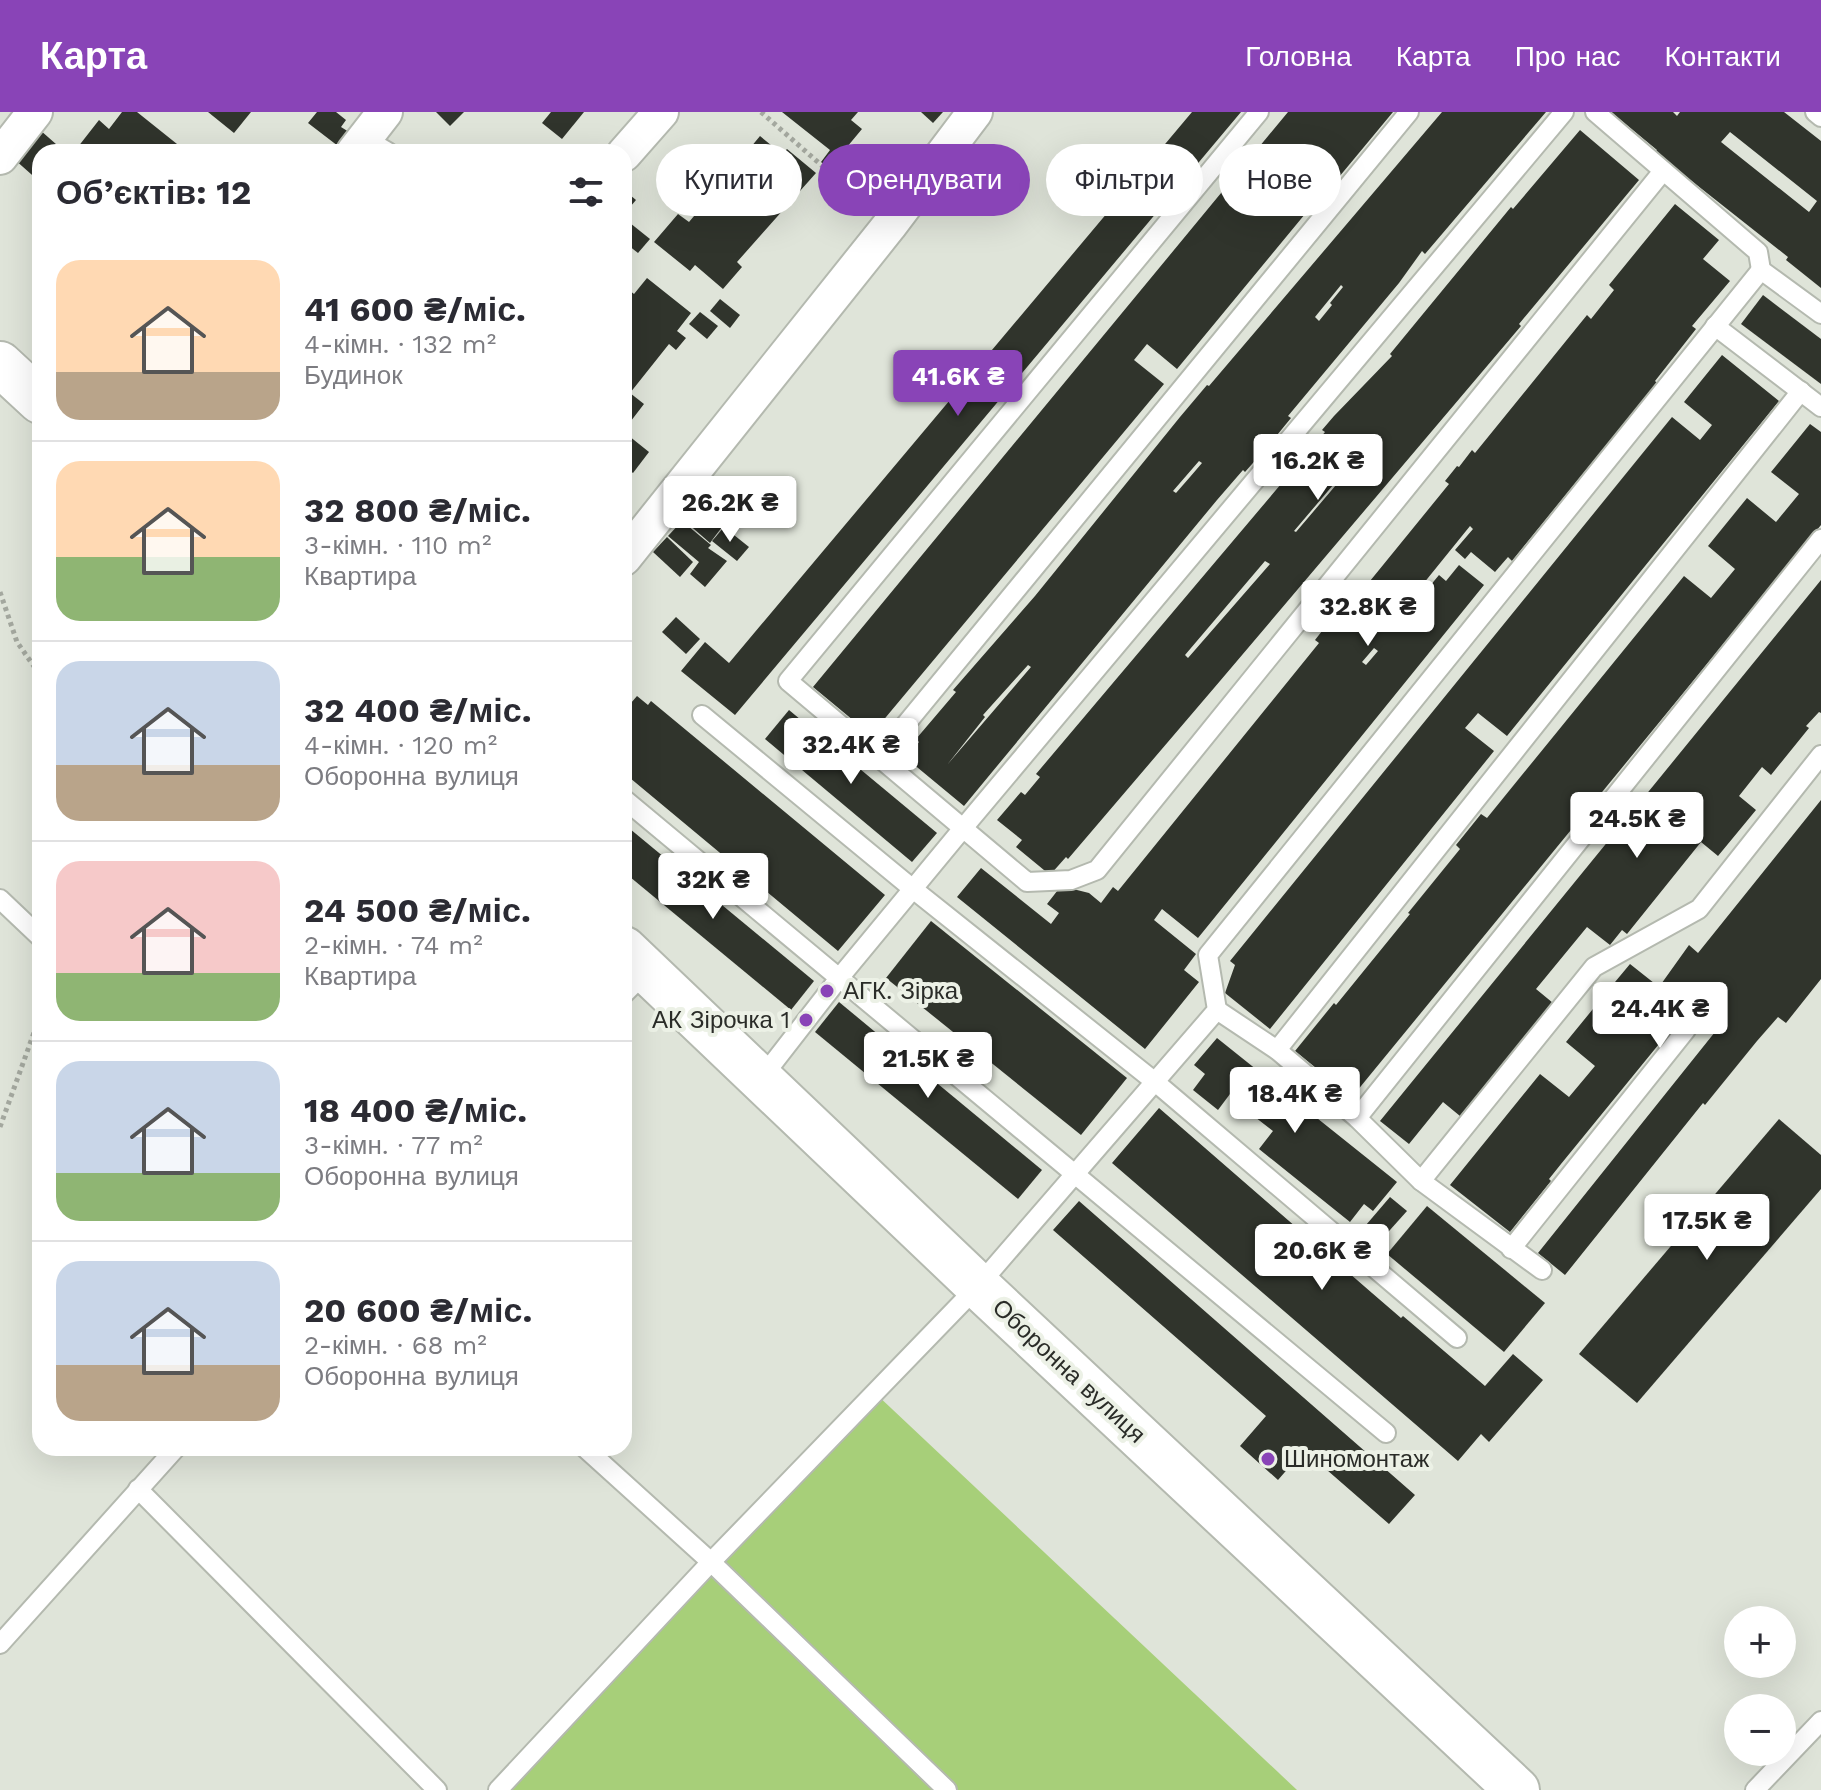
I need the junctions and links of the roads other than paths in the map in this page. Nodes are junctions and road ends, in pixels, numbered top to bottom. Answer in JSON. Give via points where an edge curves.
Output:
{"nodes":[{"id":1,"x":35,"y":112,"type":"edge"},
{"id":2,"x":661,"y":112,"type":"edge"},
{"id":3,"x":975,"y":112,"type":"edge"},
{"id":4,"x":1259,"y":112,"type":"edge"},
{"id":5,"x":1409,"y":112,"type":"edge"},
{"id":6,"x":1564,"y":112,"type":"edge"},
{"id":7,"x":1595,"y":112,"type":"edge"},
{"id":8,"x":1815,"y":112,"type":"edge"},
{"id":9,"x":1821,"y":117,"type":"edge"},
{"id":10,"x":632,"y":145,"type":"edge"},
{"id":11,"x":0,"y":157,"type":"edge"},
{"id":12,"x":1663,"y":171,"type":"junction"},
{"id":13,"x":1761,"y":270,"type":"junction"},
{"id":14,"x":1821,"y":314,"type":"edge"},
{"id":15,"x":1715,"y":326,"type":"junction"},
{"id":16,"x":0,"y":364,"type":"edge"},
{"id":17,"x":1801,"y":391,"type":"junction"},
{"id":18,"x":32,"y":394,"type":"edge"},
{"id":19,"x":1821,"y":407,"type":"edge"},
{"id":20,"x":1821,"y":539,"type":"edge"},
{"id":21,"x":632,"y":548,"type":"edge"},
{"id":22,"x":702,"y":715,"type":"dead end"},
{"id":23,"x":1821,"y":755,"type":"edge"},
{"id":24,"x":878,"y":758,"type":"junction"},
{"id":25,"x":632,"y":806,"type":"edge"},
{"id":26,"x":964,"y":827,"type":"junction"},
{"id":27,"x":913,"y":889,"type":"junction"},
{"id":28,"x":0,"y":899,"type":"edge"},
{"id":29,"x":32,"y":929,"type":"edge"},
{"id":30,"x":632,"y":972,"type":"edge"},
{"id":31,"x":840,"y":977,"type":"junction"},
{"id":32,"x":1217,"y":1010,"type":"junction"},
{"id":33,"x":1686,"y":1030,"type":"dead end"},
{"id":34,"x":1277,"y":1050,"type":"junction"},
{"id":35,"x":760,"y":1080,"type":"junction"},
{"id":36,"x":1154,"y":1081,"type":"junction"},
{"id":37,"x":1357,"y":1118,"type":"junction"},
{"id":38,"x":1077,"y":1174,"type":"junction"},
{"id":39,"x":1421,"y":1181,"type":"junction"},
{"id":40,"x":1511,"y":1249,"type":"junction"},
{"id":41,"x":1542,"y":1270,"type":"dead end"},
{"id":42,"x":978,"y":1286,"type":"junction"},
{"id":43,"x":1457,"y":1338,"type":"dead end"},
{"id":44,"x":1386,"y":1433,"type":"dead end"},
{"id":45,"x":169,"y":1456,"type":"edge"},
{"id":46,"x":594,"y":1456,"type":"edge"},
{"id":47,"x":138,"y":1489,"type":"junction"},
{"id":48,"x":711,"y":1562,"type":"junction"},
{"id":49,"x":0,"y":1644,"type":"edge"},
{"id":50,"x":1821,"y":1721,"type":"edge"},
{"id":51,"x":437,"y":1790,"type":"edge"},
{"id":52,"x":498,"y":1790,"type":"edge"},
{"id":53,"x":947,"y":1790,"type":"edge"},
{"id":54,"x":1517,"y":1790,"type":"edge"},
{"id":55,"x":1755,"y":1790,"type":"edge"}],
"edges":[{"from":1,"to":11,"type":"street"},
{"from":2,"to":10,"type":"street"},
{"from":3,"to":21,"type":"street"},
{"from":4,"to":24,"type":"lane","via":[[788,681]]},
{"from":5,"to":24,"type":"lane"},
{"from":6,"to":26,"type":"lane"},
{"from":7,"to":12,"type":"lane"},
{"from":8,"to":9,"type":"lane"},
{"from":12,"to":13,"type":"lane","via":[[1758,252]]},
{"from":12,"to":26,"type":"lane","via":[[1097,870],[1071,880],[1027,882]]},
{"from":13,"to":14,"type":"lane"},
{"from":13,"to":15,"type":"lane"},
{"from":15,"to":17,"type":"lane"},
{"from":15,"to":32,"type":"lane","via":[[1208,955]]},
{"from":16,"to":18,"type":"street"},
{"from":17,"to":19,"type":"lane"},
{"from":17,"to":34,"type":"lane"},
{"from":20,"to":37,"type":"lane"},
{"from":22,"to":27,"type":"lane"},
{"from":23,"to":39,"type":"lane","via":[[1699,909],[1594,967]]},
{"from":24,"to":26,"type":"lane"},
{"from":25,"to":31,"type":"lane"},
{"from":26,"to":27,"type":"lane"},
{"from":27,"to":31,"type":"lane"},
{"from":27,"to":36,"type":"lane"},
{"from":28,"to":29,"type":"lane"},
{"from":30,"to":35,"type":"street","name":"Оборонна вулиця"},
{"from":31,"to":35,"type":"lane"},
{"from":31,"to":38,"type":"lane"},
{"from":32,"to":34,"type":"lane"},
{"from":32,"to":36,"type":"lane"},
{"from":33,"to":40,"type":"lane"},
{"from":34,"to":37,"type":"lane"},
{"from":35,"to":42,"type":"street","name":"Оборонна вулиця"},
{"from":36,"to":38,"type":"lane"},
{"from":36,"to":43,"type":"lane"},
{"from":37,"to":39,"type":"lane"},
{"from":38,"to":42,"type":"lane"},
{"from":38,"to":44,"type":"lane"},
{"from":39,"to":40,"type":"lane"},
{"from":40,"to":41,"type":"lane"},
{"from":42,"to":48,"type":"lane"},
{"from":42,"to":54,"type":"street","name":"Оборонна вулиця"},
{"from":45,"to":47,"type":"lane"},
{"from":46,"to":48,"type":"lane"},
{"from":47,"to":49,"type":"lane"},
{"from":47,"to":51,"type":"lane"},
{"from":48,"to":52,"type":"lane"},
{"from":48,"to":53,"type":"lane"},
{"from":50,"to":55,"type":"lane"}]}
